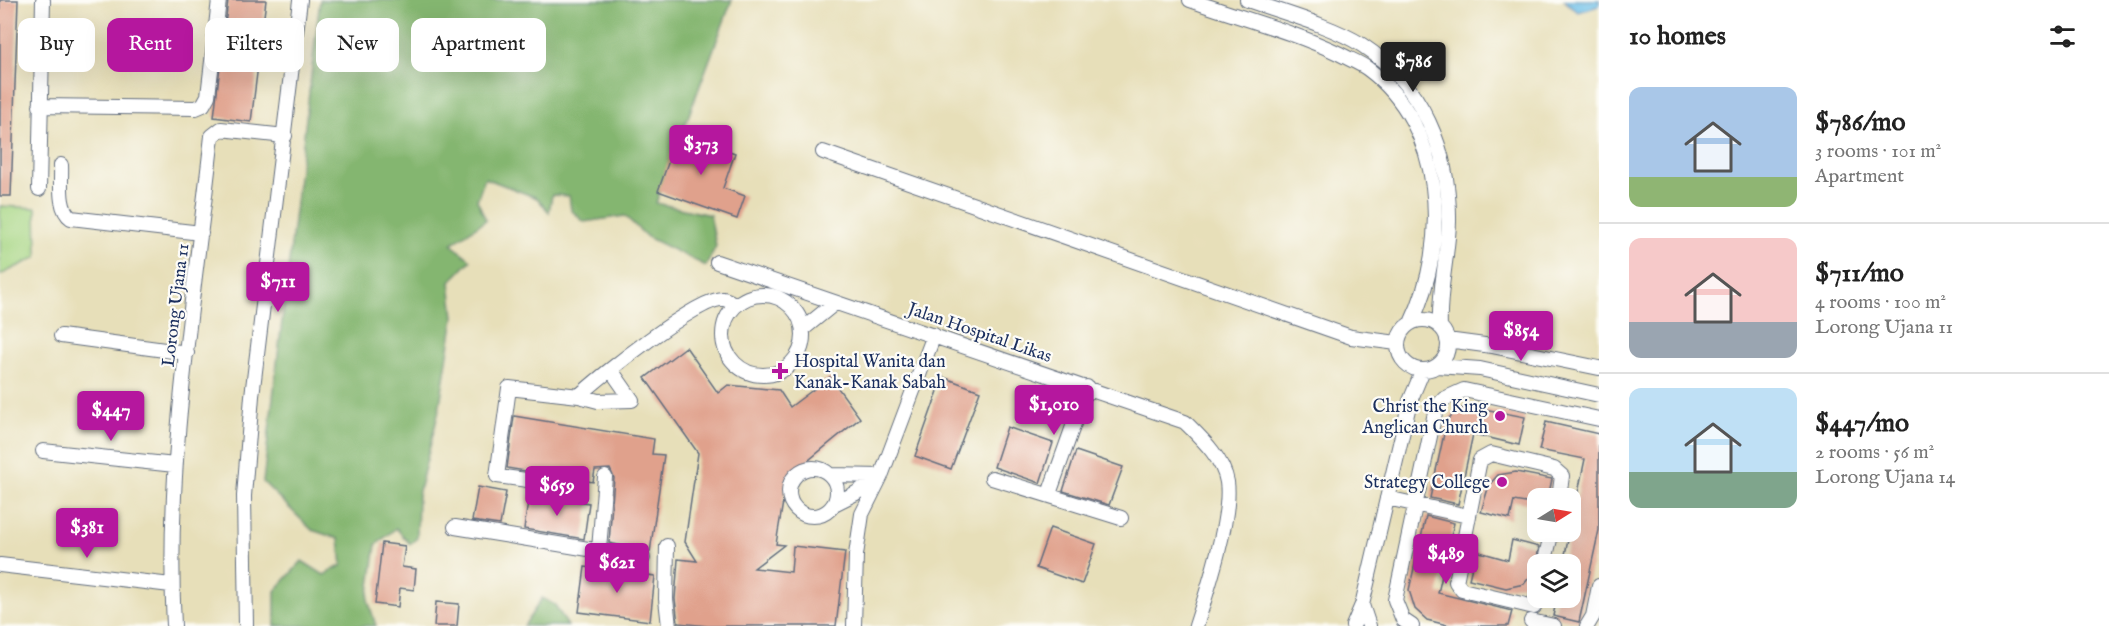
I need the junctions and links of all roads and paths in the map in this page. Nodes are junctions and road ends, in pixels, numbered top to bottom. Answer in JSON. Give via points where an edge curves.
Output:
{"nodes":[{"id":1,"x":43,"y":0,"type":"edge"},
{"id":2,"x":219,"y":0,"type":"edge"},
{"id":3,"x":300,"y":0,"type":"edge"},
{"id":4,"x":1190,"y":0,"type":"edge"},
{"id":5,"x":1247,"y":0,"type":"edge"},
{"id":6,"x":40,"y":106,"type":"junction"},
{"id":7,"x":285,"y":136,"type":"junction"},
{"id":8,"x":823,"y":152,"type":"dead end"},
{"id":9,"x":61,"y":165,"type":"dead end"},
{"id":10,"x":39,"y":189,"type":"dead end"},
{"id":11,"x":201,"y":233,"type":"junction"},
{"id":12,"x":717,"y":262,"type":"dead end"},
{"id":13,"x":787,"y":302,"type":"junction"},
{"id":14,"x":835,"y":303,"type":"junction"},
{"id":15,"x":736,"y":305,"type":"junction"},
{"id":16,"x":1410,"y":323,"type":"junction"},
{"id":17,"x":1440,"y":327,"type":"junction"},
{"id":18,"x":803,"y":329,"type":"junction"},
{"id":19,"x":934,"y":335,"type":"junction"},
{"id":20,"x":61,"y":336,"type":"dead end"},
{"id":21,"x":1447,"y":340,"type":"junction"},
{"id":22,"x":1397,"y":344,"type":"junction"},
{"id":23,"x":187,"y":353,"type":"junction"},
{"id":24,"x":1408,"y":366,"type":"junction"},
{"id":25,"x":1437,"y":366,"type":"junction"},
{"id":26,"x":1599,"y":368,"type":"edge"},
{"id":27,"x":611,"y":370,"type":"junction"},
{"id":28,"x":1423,"y":370,"type":"junction"},
{"id":29,"x":1087,"y":387,"type":"junction"},
{"id":30,"x":1599,"y":395,"type":"edge"},
{"id":31,"x":579,"y":396,"type":"junction"},
{"id":32,"x":1028,"y":401,"type":"dead end"},
{"id":33,"x":1410,"y":401,"type":"junction"},
{"id":34,"x":1077,"y":419,"type":"junction"},
{"id":35,"x":1599,"y":419,"type":"edge"},
{"id":36,"x":44,"y":451,"type":"dead end"},
{"id":37,"x":175,"y":465,"type":"junction"},
{"id":38,"x":831,"y":475,"type":"junction"},
{"id":39,"x":881,"y":476,"type":"junction"},
{"id":40,"x":605,"y":477,"type":"dead end"},
{"id":41,"x":992,"y":477,"type":"dead end"},
{"id":42,"x":578,"y":487,"type":"dead end"},
{"id":43,"x":1561,"y":488,"type":"edge"},
{"id":44,"x":1049,"y":494,"type":"junction"},
{"id":45,"x":1387,"y":498,"type":"junction"},
{"id":46,"x":834,"y":504,"type":"junction"},
{"id":47,"x":1416,"y":504,"type":"junction"},
{"id":48,"x":1468,"y":516,"type":"junction"},
{"id":49,"x":1121,"y":518,"type":"dead end"},
{"id":50,"x":455,"y":527,"type":"dead end"},
{"id":51,"x":667,"y":546,"type":"dead end"},
{"id":52,"x":599,"y":549,"type":"junction"},
{"id":53,"x":643,"y":558,"type":"dead end"},
{"id":54,"x":0,"y":565,"type":"edge"},
{"id":55,"x":171,"y":585,"type":"junction"},
{"id":56,"x":1599,"y":586,"type":"edge"},
{"id":57,"x":1362,"y":605,"type":"junction"},
{"id":58,"x":1531,"y":618,"type":"edge"},
{"id":59,"x":1199,"y":623,"type":"edge"},
{"id":60,"x":174,"y":626,"type":"edge"},
{"id":61,"x":246,"y":626,"type":"edge"},
{"id":62,"x":669,"y":626,"type":"edge"},
{"id":63,"x":854,"y":626,"type":"edge"},
{"id":64,"x":1353,"y":626,"type":"edge"},
{"id":65,"x":1369,"y":626,"type":"edge"},
{"id":66,"x":1412,"y":626,"type":"edge"},
{"id":67,"x":1554,"y":626,"type":"edge"},
{"id":68,"x":1587,"y":626,"type":"edge"}],
"edges":[{"from":1,"to":6,"type":"street"},
{"from":2,"to":6,"type":"street","via":[[208,96],[203,105]]},
{"from":3,"to":7,"type":"street"},
{"from":4,"to":16,"type":"street","via":[[1314,42],[1367,68],[1394,92],[1414,126],[1431,168],[1437,215],[1430,267]]},
{"from":5,"to":17,"type":"street","via":[[1361,45],[1411,91],[1435,131],[1449,194]]},
{"from":6,"to":10,"type":"street"},
{"from":7,"to":11,"type":"street","name":"Lorong Ujana 11","via":[[221,129],[215,132]]},
{"from":7,"to":61,"type":"street","via":[[244,496]]},
{"from":8,"to":22,"type":"street","via":[[1351,337]]},
{"from":9,"to":11,"type":"street","via":[[63,206],[70,218]]},
{"from":11,"to":23,"type":"street","name":"Lorong Ujana 11"},
{"from":12,"to":14,"type":"street","name":"Jalan Hospital Likas"},
{"from":13,"to":14,"type":"street"},
{"from":13,"to":15,"type":"street","via":[[759,294]]},
{"from":13,"to":18,"type":"street"},
{"from":14,"to":18,"type":"street"},
{"from":14,"to":19,"type":"street","name":"Jalan Hospital Likas"},
{"from":15,"to":18,"type":"street","via":[[722,334],[725,350],[734,364],[755,375],[780,372],[790,366],[799,354]]},
{"from":15,"to":27,"type":"street","via":[[723,299],[684,315]]},
{"from":16,"to":17,"type":"street","via":[[1427,320]]},
{"from":16,"to":22,"type":"street","via":[[1399,335]]},
{"from":17,"to":21,"type":"street"},
{"from":19,"to":29,"type":"street","name":"Jalan Hospital Likas"},
{"from":19,"to":39,"type":"street"},
{"from":20,"to":23,"type":"street"},
{"from":21,"to":25,"type":"street","via":[[1446,354]]},
{"from":21,"to":26,"type":"street"},
{"from":22,"to":24,"type":"street"},
{"from":23,"to":37,"type":"street","name":"Lorong Ujana 11"},
{"from":24,"to":28,"type":"street"},
{"from":24,"to":33,"type":"street"},
{"from":25,"to":28,"type":"street"},
{"from":25,"to":30,"type":"street","via":[[1480,369]]},
{"from":27,"to":31,"type":"street"},
{"from":27,"to":31,"type":"street","via":[[638,405]]},
{"from":28,"to":33,"type":"street"},
{"from":29,"to":34,"type":"street"},
{"from":29,"to":59,"type":"street","name":"Jalan Hospital Likas","via":[[1185,422],[1211,448],[1227,481],[1225,515]]},
{"from":31,"to":42,"type":"street","via":[[509,388],[497,476]]},
{"from":32,"to":34,"type":"street"},
{"from":33,"to":45,"type":"street"},
{"from":34,"to":44,"type":"street"},
{"from":35,"to":47,"type":"street","via":[[1464,390],[1454,393],[1436,408]]},
{"from":36,"to":37,"type":"street"},
{"from":37,"to":55,"type":"street","name":"Lorong Ujana 11"},
{"from":38,"to":39,"type":"street"},
{"from":38,"to":46,"type":"street","via":[[836,484]]},
{"from":38,"to":46,"type":"street","via":[[819,468],[803,469],[790,484],[790,499],[798,511],[813,516]]},
{"from":39,"to":46,"type":"street"},
{"from":39,"to":63,"type":"street","via":[[862,514],[856,555]]},
{"from":40,"to":52,"type":"street"},
{"from":41,"to":44,"type":"street"},
{"from":43,"to":48,"type":"street","via":[[1559,471],[1486,454],[1480,460]]},
{"from":44,"to":49,"type":"street"},
{"from":45,"to":47,"type":"street"},
{"from":45,"to":57,"type":"street"},
{"from":47,"to":48,"type":"street"},
{"from":47,"to":66,"type":"street","via":[[1395,600],[1403,620]]},
{"from":48,"to":58,"type":"street","via":[[1455,577],[1458,586]]},
{"from":50,"to":52,"type":"street"},
{"from":51,"to":62,"type":"street"},
{"from":52,"to":53,"type":"street"},
{"from":54,"to":55,"type":"street"},
{"from":55,"to":60,"type":"street","name":"Lorong Ujana 11"},
{"from":56,"to":68,"type":"street"},
{"from":57,"to":64,"type":"street"},
{"from":57,"to":65,"type":"street"},
{"from":58,"to":67,"type":"street"}]}
